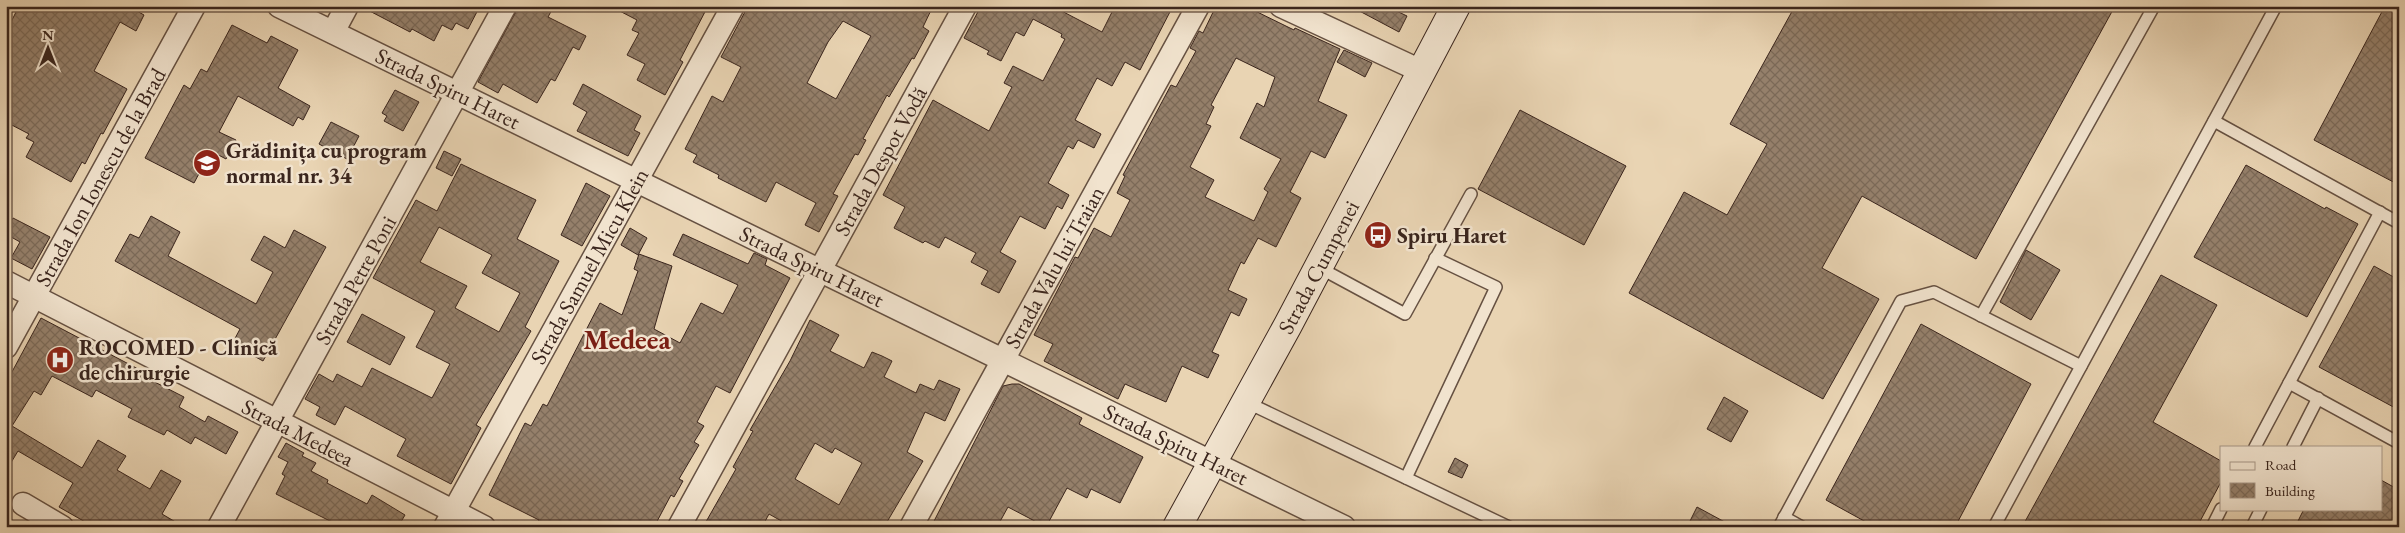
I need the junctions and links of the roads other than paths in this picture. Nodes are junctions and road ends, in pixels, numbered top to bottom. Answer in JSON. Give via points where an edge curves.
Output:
{"nodes":[{"id":1,"x":194,"y":6,"type":"edge"},
{"id":2,"x":280,"y":6,"type":"edge"},
{"id":3,"x":348,"y":6,"type":"edge"},
{"id":4,"x":505,"y":6,"type":"edge"},
{"id":5,"x":733,"y":6,"type":"edge"},
{"id":6,"x":965,"y":6,"type":"edge"},
{"id":7,"x":1198,"y":6,"type":"edge"},
{"id":8,"x":1281,"y":6,"type":"edge"},
{"id":9,"x":1456,"y":6,"type":"edge"},
{"id":10,"x":2154,"y":6,"type":"edge"},
{"id":11,"x":2276,"y":6,"type":"edge"},
{"id":12,"x":333,"y":32,"type":"junction"},
{"id":13,"x":1421,"y":71,"type":"junction"},
{"id":14,"x":458,"y":93,"type":"junction"},
{"id":15,"x":2214,"y":121,"type":"junction"},
{"id":16,"x":637,"y":180,"type":"junction"},
{"id":17,"x":1471,"y":194,"type":"dead end"},
{"id":18,"x":2380,"y":212,"type":"junction"},
{"id":19,"x":2399,"y":222,"type":"edge"},
{"id":20,"x":1435,"y":258,"type":"junction"},
{"id":21,"x":1318,"y":267,"type":"junction"},
{"id":22,"x":820,"y":270,"type":"junction"},
{"id":23,"x":6,"y":282,"type":"edge"},
{"id":24,"x":34,"y":296,"type":"junction"},
{"id":25,"x":1981,"y":316,"type":"junction"},
{"id":26,"x":6,"y":347,"type":"edge"},
{"id":27,"x":1003,"y":359,"type":"junction"},
{"id":28,"x":2081,"y":366,"type":"junction"},
{"id":29,"x":2289,"y":382,"type":"junction"},
{"id":30,"x":2318,"y":398,"type":"junction"},
{"id":31,"x":1246,"y":402,"type":"junction"},
{"id":32,"x":277,"y":421,"type":"junction"},
{"id":33,"x":2399,"y":442,"type":"edge"},
{"id":34,"x":2256,"y":446,"type":"edge"},
{"id":35,"x":2294,"y":446,"type":"edge"},
{"id":36,"x":1213,"y":462,"type":"junction"},
{"id":37,"x":1406,"y":478,"type":"junction"},
{"id":38,"x":23,"y":504,"type":"dead end"},
{"id":39,"x":2220,"y":510,"type":"edge"},
{"id":40,"x":2260,"y":510,"type":"edge"},
{"id":41,"x":450,"y":519,"type":"edge"},
{"id":42,"x":1782,"y":522,"type":"edge"},
{"id":43,"x":62,"y":527,"type":"edge"},
{"id":44,"x":219,"y":527,"type":"edge"},
{"id":45,"x":484,"y":527,"type":"edge"},
{"id":46,"x":679,"y":527,"type":"edge"},
{"id":47,"x":911,"y":527,"type":"edge"},
{"id":48,"x":1177,"y":527,"type":"edge"},
{"id":49,"x":1344,"y":527,"type":"edge"},
{"id":50,"x":1509,"y":527,"type":"edge"},
{"id":51,"x":1802,"y":527,"type":"edge"},
{"id":52,"x":1994,"y":527,"type":"edge"},
{"id":53,"x":2212,"y":527,"type":"edge"},
{"id":54,"x":2252,"y":527,"type":"edge"}],
"edges":[{"from":1,"to":24,"type":"street","name":"Strada Ion Ionescu de la Brad"},
{"from":2,"to":12,"type":"street","name":"Strada Spiru Haret"},
{"from":3,"to":12,"type":"street"},
{"from":4,"to":14,"type":"street","name":"Strada Petre Poni"},
{"from":5,"to":16,"type":"street","name":"Strada Samuel Micu Klein"},
{"from":6,"to":22,"type":"street","name":"Strada Despot Vodă"},
{"from":7,"to":27,"type":"street","name":"Strada Valu lui Traian"},
{"from":8,"to":13,"type":"street"},
{"from":9,"to":13,"type":"main road","name":"Strada Cumpenei"},
{"from":10,"to":25,"type":"lane"},
{"from":11,"to":15,"type":"lane"},
{"from":12,"to":14,"type":"street","name":"Strada Spiru Haret"},
{"from":13,"to":21,"type":"main road","name":"Strada Cumpenei"},
{"from":14,"to":16,"type":"street","name":"Strada Spiru Haret"},
{"from":14,"to":32,"type":"street","name":"Strada Petre Poni"},
{"from":15,"to":18,"type":"lane"},
{"from":15,"to":28,"type":"lane"},
{"from":16,"to":22,"type":"street","name":"Strada Spiru Haret"},
{"from":16,"to":41,"type":"street","name":"Strada Samuel Micu Klein"},
{"from":17,"to":20,"type":"lane"},
{"from":18,"to":19,"type":"lane"},
{"from":18,"to":29,"type":"lane"},
{"from":20,"to":21,"type":"lane","via":[[1405,314]]},
{"from":20,"to":37,"type":"lane","via":[[1496,287]]},
{"from":21,"to":31,"type":"main road","name":"Strada Cumpenei"},
{"from":22,"to":27,"type":"street","name":"Strada Spiru Haret"},
{"from":22,"to":46,"type":"street","name":"Strada Despot Vodă"},
{"from":23,"to":24,"type":"street","name":"Strada Medeea"},
{"from":24,"to":26,"type":"street","name":"Strada Ion Ionescu de la Brad"},
{"from":24,"to":32,"type":"street","name":"Strada Medeea"},
{"from":25,"to":28,"type":"lane"},
{"from":25,"to":42,"type":"lane","via":[[1934,292],[1901,300]]},
{"from":27,"to":36,"type":"street","name":"Strada Spiru Haret"},
{"from":27,"to":47,"type":"street","name":"Strada Valu lui Traian"},
{"from":28,"to":52,"type":"lane"},
{"from":29,"to":30,"type":"lane"},
{"from":29,"to":34,"type":"lane"},
{"from":30,"to":33,"type":"lane"},
{"from":30,"to":35,"type":"lane"},
{"from":31,"to":36,"type":"main road","name":"Strada Cumpenei"},
{"from":31,"to":37,"type":"lane"},
{"from":32,"to":41,"type":"street","name":"Strada Medeea"},
{"from":32,"to":44,"type":"street","name":"Strada Petre Poni"},
{"from":36,"to":48,"type":"main road","name":"Strada Cumpenei"},
{"from":36,"to":49,"type":"street","name":"Strada Spiru Haret"},
{"from":37,"to":50,"type":"lane"},
{"from":38,"to":43,"type":"street"},
{"from":39,"to":53,"type":"lane"},
{"from":40,"to":54,"type":"lane"},
{"from":41,"to":45,"type":"street","name":"Strada Medeea"},
{"from":42,"to":51,"type":"lane"}]}
